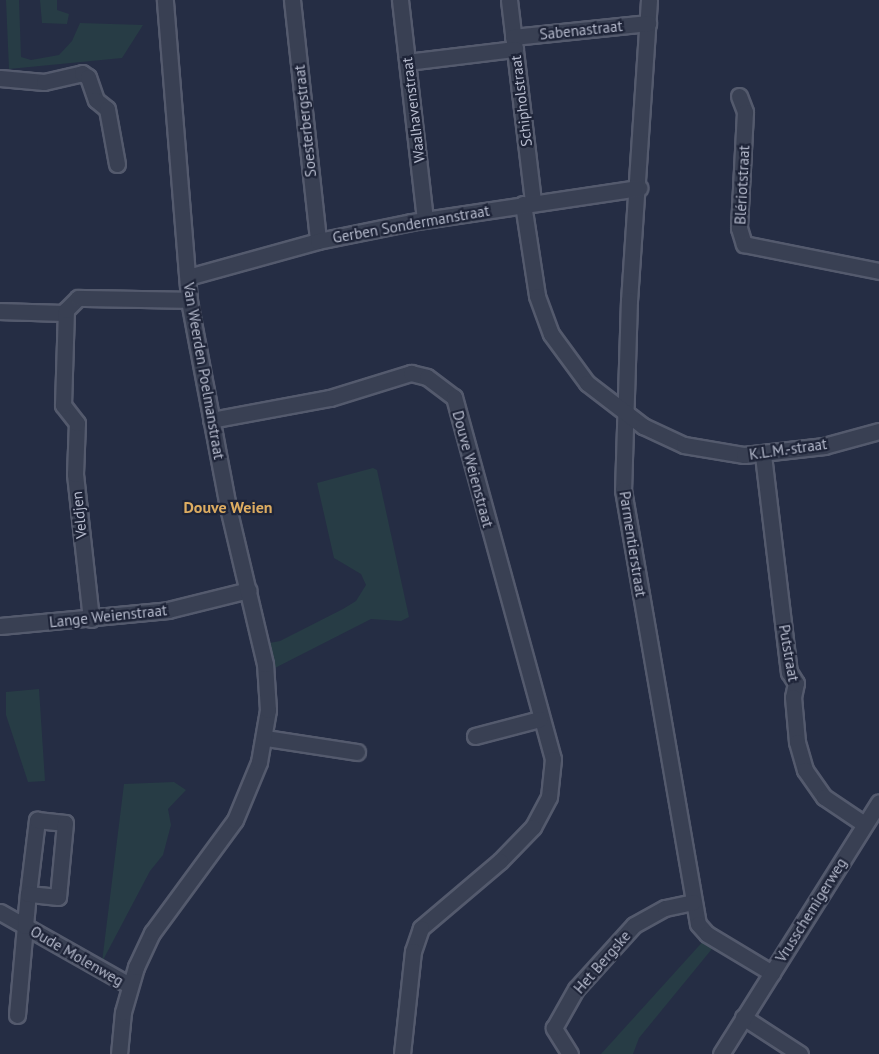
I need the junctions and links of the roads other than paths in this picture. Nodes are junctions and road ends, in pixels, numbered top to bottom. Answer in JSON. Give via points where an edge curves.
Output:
{"nodes":[{"id":1,"x":165,"y":0,"type":"edge"},
{"id":2,"x":292,"y":0,"type":"edge"},
{"id":3,"x":400,"y":0,"type":"edge"},
{"id":4,"x":510,"y":0,"type":"edge"},
{"id":5,"x":649,"y":0,"type":"edge"},
{"id":6,"x":648,"y":23,"type":"junction"},
{"id":7,"x":514,"y":43,"type":"junction"},
{"id":8,"x":407,"y":62,"type":"junction"},
{"id":9,"x":0,"y":78,"type":"edge"},
{"id":10,"x":739,"y":96,"type":"dead end"},
{"id":11,"x":117,"y":164,"type":"dead end"},
{"id":12,"x":639,"y":188,"type":"junction"},
{"id":13,"x":528,"y":203,"type":"junction"},
{"id":14,"x":425,"y":219,"type":"junction"},
{"id":15,"x":318,"y":241,"type":"junction"},
{"id":16,"x":879,"y":272,"type":"edge"},
{"id":17,"x":188,"y":277,"type":"junction"},
{"id":18,"x":189,"y":300,"type":"junction"},
{"id":19,"x":0,"y":311,"type":"edge"},
{"id":20,"x":65,"y":313,"type":"junction"},
{"id":21,"x":624,"y":414,"type":"junction"},
{"id":22,"x":211,"y":420,"type":"junction"},
{"id":23,"x":879,"y":431,"type":"edge"},
{"id":24,"x":763,"y":455,"type":"junction"},
{"id":25,"x":249,"y":590,"type":"junction"},
{"id":26,"x":90,"y":620,"type":"junction"},
{"id":27,"x":0,"y":626,"type":"edge"},
{"id":28,"x":540,"y":719,"type":"junction"},
{"id":29,"x":475,"y":736,"type":"dead end"},
{"id":30,"x":266,"y":738,"type":"junction"},
{"id":31,"x":357,"y":752,"type":"dead end"},
{"id":32,"x":879,"y":802,"type":"edge"},
{"id":33,"x":864,"y":824,"type":"junction"},
{"id":34,"x":28,"y":894,"type":"junction"},
{"id":35,"x":693,"y":902,"type":"junction"},
{"id":36,"x":0,"y":912,"type":"edge"},
{"id":37,"x":25,"y":926,"type":"junction"},
{"id":38,"x":772,"y":973,"type":"junction"},
{"id":39,"x":129,"y":985,"type":"junction"},
{"id":40,"x":17,"y":1015,"type":"dead end"},
{"id":41,"x":743,"y":1017,"type":"junction"},
{"id":42,"x":119,"y":1054,"type":"edge"},
{"id":43,"x":402,"y":1054,"type":"edge"},
{"id":44,"x":570,"y":1054,"type":"edge"},
{"id":45,"x":721,"y":1054,"type":"edge"},
{"id":46,"x":800,"y":1054,"type":"edge"}],
"edges":[{"from":1,"to":17,"type":"street","name":"Van Weerden Poelmanstraat"},
{"from":2,"to":15,"type":"street","name":"Soesterbergstraat"},
{"from":3,"to":8,"type":"street","name":"Waalhavenstraat"},
{"from":4,"to":7,"type":"street","name":"Schipholstraat"},
{"from":5,"to":6,"type":"street","name":"Parmentierstraat"},
{"from":6,"to":7,"type":"street","name":"Sabenastraat"},
{"from":6,"to":12,"type":"street","name":"Parmentierstraat"},
{"from":7,"to":8,"type":"street","name":"Sabenastraat"},
{"from":7,"to":13,"type":"street","name":"Schipholstraat"},
{"from":8,"to":14,"type":"street","name":"Waalhavenstraat"},
{"from":9,"to":11,"type":"street","via":[[44,82],[82,73],[88,77],[96,100],[107,109]]},
{"from":10,"to":16,"type":"street","name":"Blériotstraat","via":[[746,112],[739,228],[744,244]]},
{"from":12,"to":13,"type":"street","name":"Gerben Sondermanstraat"},
{"from":12,"to":21,"type":"street","name":"Parmentierstraat"},
{"from":13,"to":14,"type":"street","name":"Gerben Sondermanstraat"},
{"from":13,"to":21,"type":"street","name":"K.L.M.-straat","via":[[537,296],[551,334],[587,383]]},
{"from":14,"to":15,"type":"street","name":"Gerben Sondermanstraat"},
{"from":15,"to":17,"type":"street","name":"Gerben Sondermanstraat"},
{"from":17,"to":18,"type":"street","name":"Van Weerden Poelmanstraat"},
{"from":18,"to":20,"type":"street","via":[[78,298],[69,303]]},
{"from":18,"to":22,"type":"street","name":"Van Weerden Poelmanstraat"},
{"from":19,"to":20,"type":"street"},
{"from":20,"to":26,"type":"street","name":"Veldjen","via":[[63,405],[77,423],[75,474]]},
{"from":21,"to":24,"type":"street","name":"K.L.M.-straat","via":[[684,445],[724,454]]},
{"from":21,"to":35,"type":"street","name":"Parmentierstraat","via":[[623,490]]},
{"from":22,"to":25,"type":"street","name":"Van Weerden Poelmanstraat"},
{"from":22,"to":28,"type":"street","name":"Douve Weienstraat","via":[[330,398],[411,373],[428,377],[451,392]]},
{"from":23,"to":24,"type":"street","name":"K.L.M.-straat","via":[[824,446]]},
{"from":24,"to":33,"type":"street","name":"Putstraat","via":[[789,672],[796,682],[800,752],[806,770],[824,797]]},
{"from":25,"to":26,"type":"street","name":"Lange Weienstraat","via":[[168,610]]},
{"from":25,"to":30,"type":"street","name":"Van Weerden Poelmanstraat","via":[[267,682]]},
{"from":26,"to":27,"type":"street","name":"Lange Weienstraat"},
{"from":28,"to":29,"type":"street"},
{"from":28,"to":43,"type":"street","name":"Douve Weienstraat","via":[[553,759],[545,809],[500,861],[421,928],[413,951]]},
{"from":30,"to":31,"type":"street"},
{"from":30,"to":39,"type":"street","name":"Van Weerden Poelmanstraat","via":[[235,820],[152,933]]},
{"from":32,"to":33,"type":"street","name":"Vrusschemigerweg"},
{"from":33,"to":38,"type":"street","name":"Vrusschemigerweg"},
{"from":34,"to":34,"type":"street","via":[[37,820],[64,823],[58,897]]},
{"from":34,"to":37,"type":"street"},
{"from":35,"to":38,"type":"street","name":"Parmentierstraat","via":[[698,924],[707,934]]},
{"from":35,"to":44,"type":"street","name":"Het Bergske","via":[[665,908],[634,925],[576,989],[554,1028]]},
{"from":36,"to":37,"type":"street","name":"Oude Molenweg"},
{"from":37,"to":39,"type":"street","name":"Oude Molenweg"},
{"from":37,"to":40,"type":"street","name":"Oude Molenweg"},
{"from":38,"to":41,"type":"street","name":"Vrusschemigerweg"},
{"from":39,"to":42,"type":"street","name":"Van Weerden Poelmanstraat"},
{"from":41,"to":45,"type":"street","name":"Vrusschemigerweg"},
{"from":41,"to":46,"type":"street"}]}
